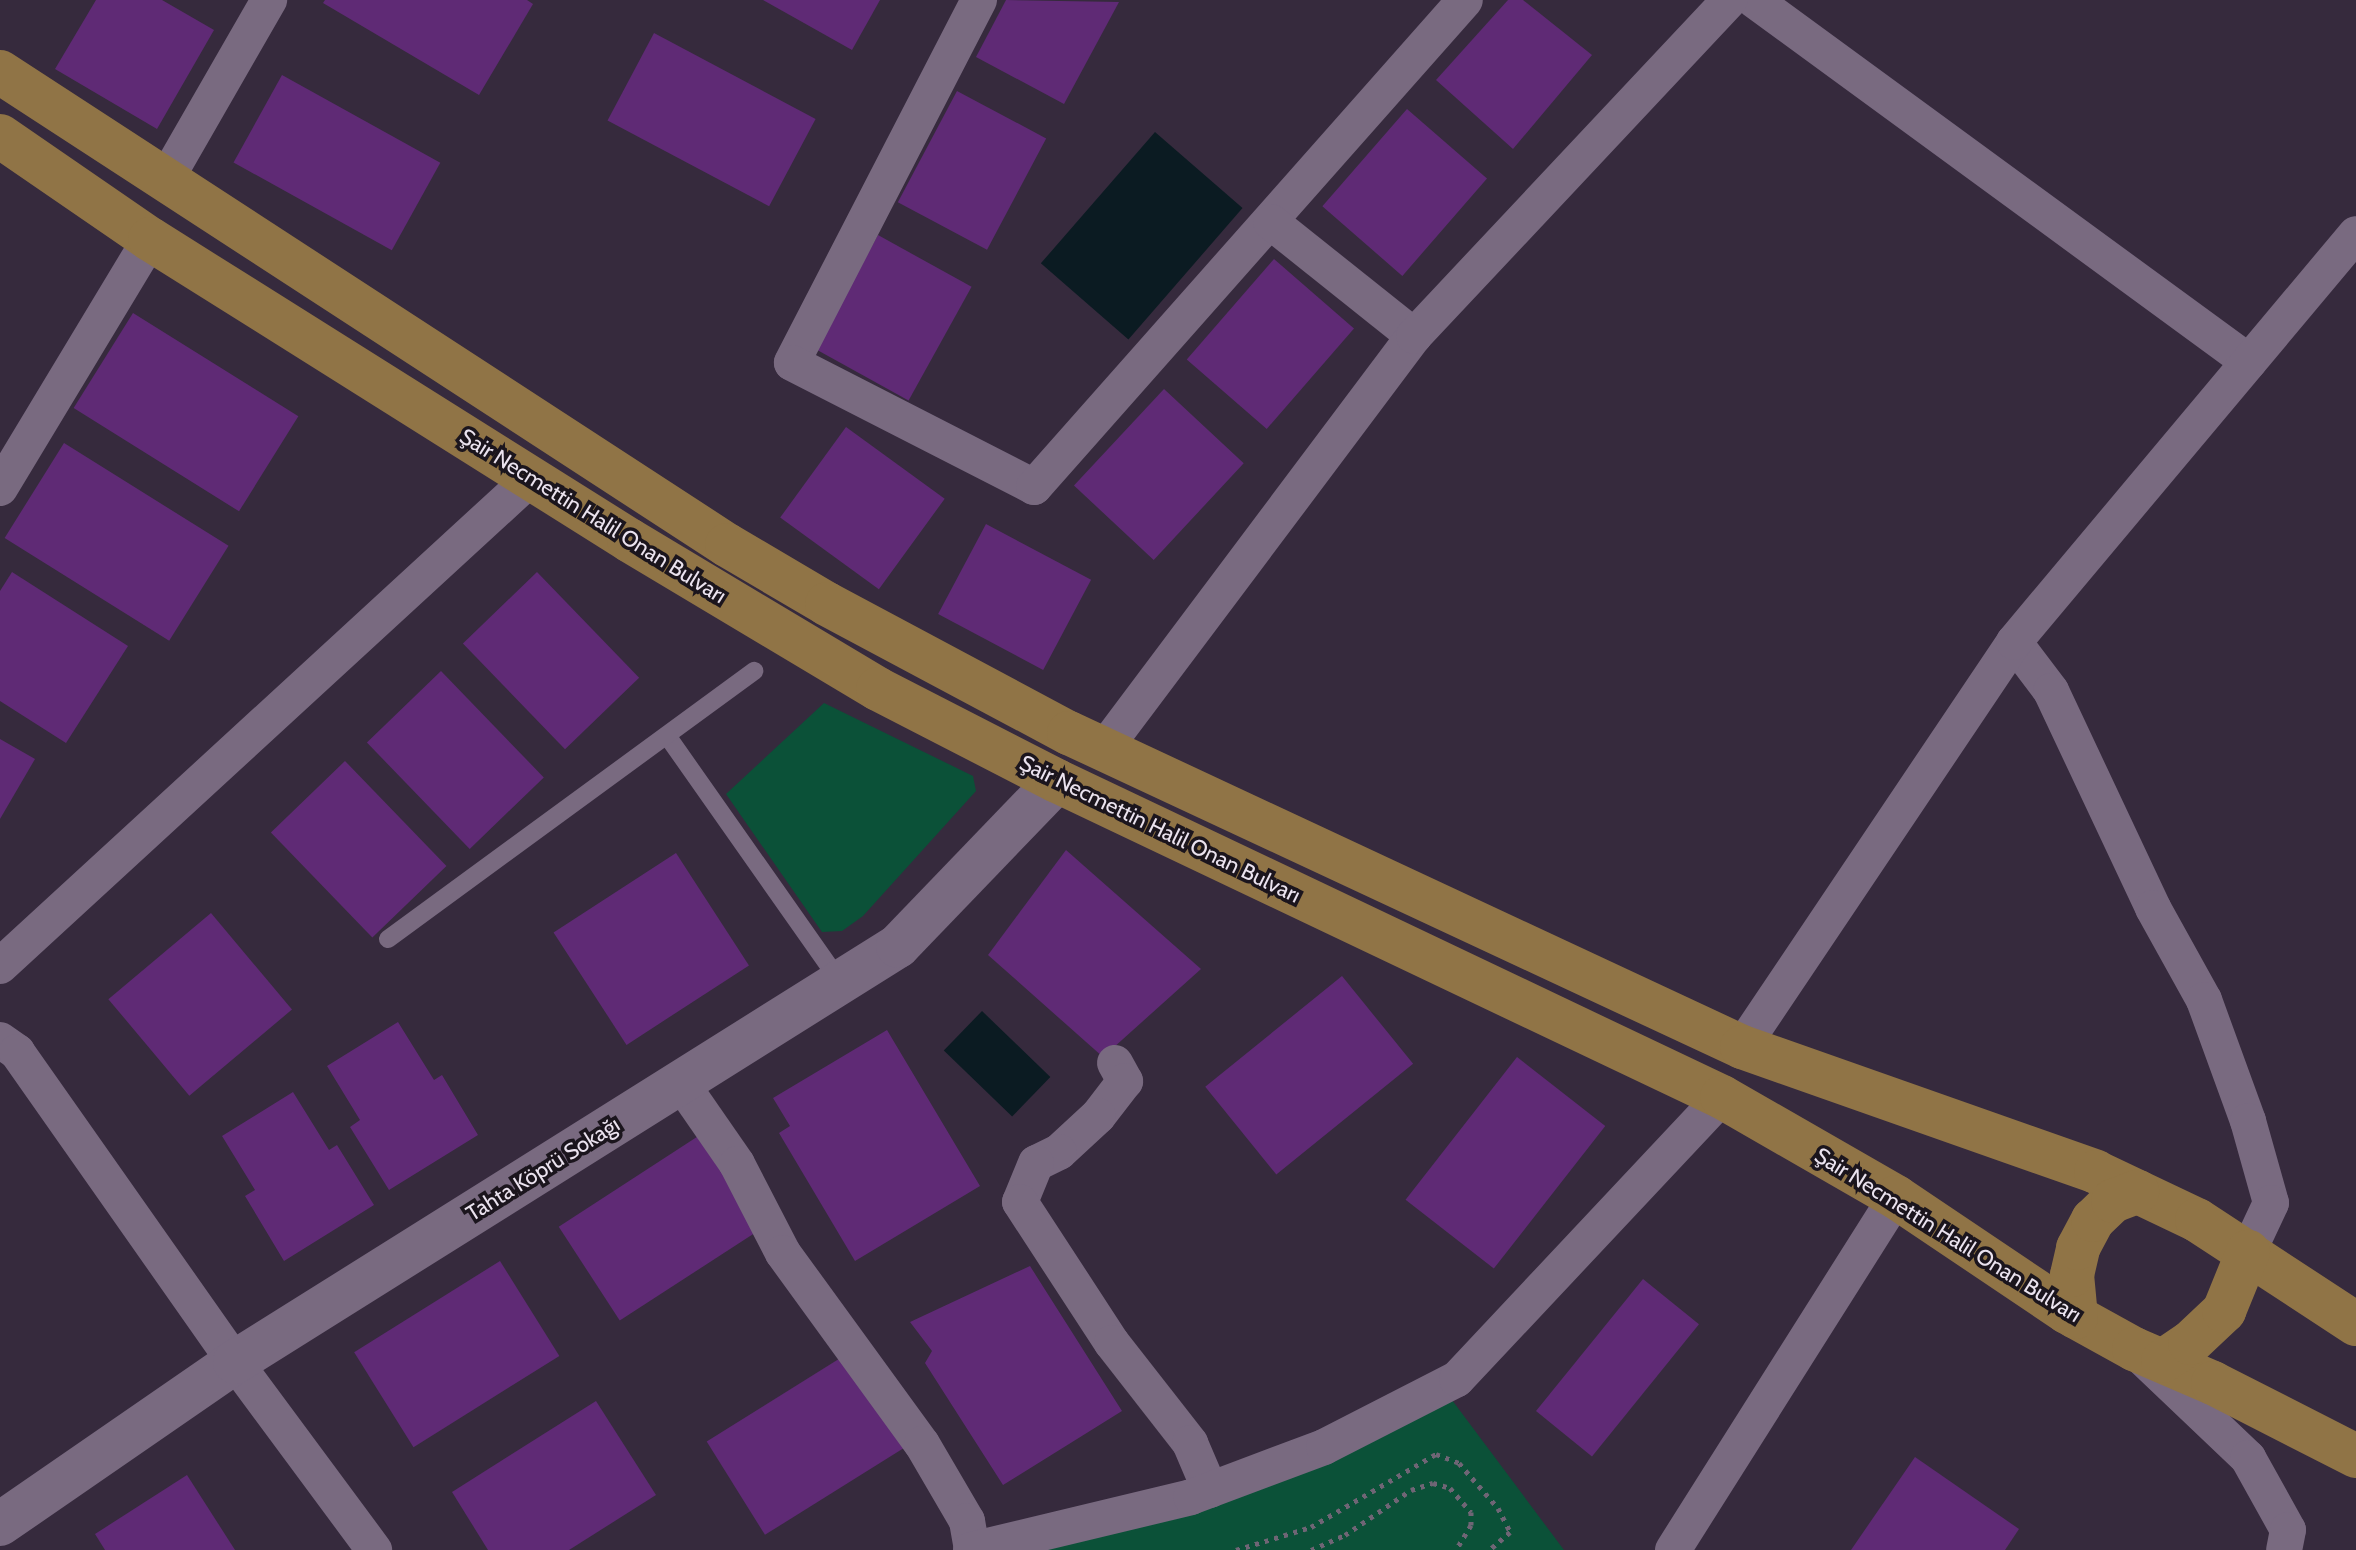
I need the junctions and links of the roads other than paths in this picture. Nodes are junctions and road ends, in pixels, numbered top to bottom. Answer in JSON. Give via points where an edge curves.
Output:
{"nodes":[{"id":1,"x":269,"y":0,"type":"edge"},
{"id":2,"x":979,"y":0,"type":"edge"},
{"id":3,"x":1465,"y":0,"type":"edge"},
{"id":4,"x":1729,"y":0,"type":"edge"},
{"id":5,"x":1754,"y":0,"type":"edge"},
{"id":6,"x":0,"y":72,"type":"edge"},
{"id":7,"x":0,"y":136,"type":"edge"},
{"id":8,"x":165,"y":181,"type":"junction"},
{"id":9,"x":1271,"y":222,"type":"junction"},
{"id":10,"x":2356,"y":234,"type":"edge"},
{"id":11,"x":150,"y":239,"type":"junction"},
{"id":12,"x":1414,"y":336,"type":"junction"},
{"id":13,"x":2249,"y":362,"type":"junction"},
{"id":14,"x":531,"y":478,"type":"junction"},
{"id":15,"x":0,"y":488,"type":"edge"},
{"id":16,"x":2014,"y":642,"type":"junction"},
{"id":17,"x":754,"y":671,"type":"dead end"},
{"id":18,"x":668,"y":737,"type":"junction"},
{"id":19,"x":1104,"y":749,"type":"junction"},
{"id":20,"x":1057,"y":781,"type":"junction"},
{"id":21,"x":388,"y":939,"type":"dead end"},
{"id":22,"x":0,"y":966,"type":"edge"},
{"id":23,"x":840,"y":982,"type":"junction"},
{"id":24,"x":0,"y":1040,"type":"edge"},
{"id":25,"x":1742,"y":1047,"type":"junction"},
{"id":26,"x":1115,"y":1063,"type":"dead end"},
{"id":27,"x":681,"y":1083,"type":"junction"},
{"id":28,"x":1722,"y":1097,"type":"junction"},
{"id":29,"x":2137,"y":1192,"type":"junction"},
{"id":30,"x":1896,"y":1197,"type":"junction"},
{"id":31,"x":2248,"y":1252,"type":"junction"},
{"id":32,"x":2076,"y":1317,"type":"junction"},
{"id":33,"x":2356,"y":1324,"type":"edge"},
{"id":34,"x":2148,"y":1355,"type":"junction"},
{"id":35,"x":235,"y":1362,"type":"junction"},
{"id":36,"x":2356,"y":1456,"type":"edge"},
{"id":37,"x":1210,"y":1490,"type":"junction"},
{"id":38,"x":0,"y":1524,"type":"edge"},
{"id":39,"x":374,"y":1550,"type":"edge"},
{"id":40,"x":972,"y":1550,"type":"edge"},
{"id":41,"x":1673,"y":1550,"type":"edge"},
{"id":42,"x":2284,"y":1550,"type":"edge"}],
"edges":[{"from":1,"to":8,"type":"street"},
{"from":2,"to":9,"type":"street","via":[[792,363],[1034,487]]},
{"from":3,"to":9,"type":"street"},
{"from":4,"to":12,"type":"street"},
{"from":5,"to":13,"type":"street"},
{"from":6,"to":8,"type":"main road"},
{"from":7,"to":11,"type":"main road","name":"Şair Necmettin Halil Onan Bulvarı"},
{"from":8,"to":19,"type":"main road","via":[[727,545],[827,604]]},
{"from":9,"to":12,"type":"street"},
{"from":10,"to":13,"type":"street"},
{"from":11,"to":14,"type":"main road","name":"Şair Necmettin Halil Onan Bulvarı"},
{"from":11,"to":15,"type":"street"},
{"from":12,"to":19,"type":"street"},
{"from":13,"to":16,"type":"street"},
{"from":14,"to":20,"type":"main road","name":"Şair Necmettin Halil Onan Bulvarı","via":[[865,682]]},
{"from":14,"to":22,"type":"street"},
{"from":16,"to":25,"type":"street"},
{"from":16,"to":31,"type":"street","via":[[2051,691],[2153,908],[2204,1000],[2271,1203]]},
{"from":17,"to":18,"type":"lane"},
{"from":18,"to":21,"type":"lane"},
{"from":18,"to":23,"type":"lane"},
{"from":19,"to":25,"type":"main road"},
{"from":20,"to":23,"type":"street","name":"Tahta Köprü Sokağı","via":[[898,946]]},
{"from":20,"to":28,"type":"main road","name":"Şair Necmettin Halil Onan Bulvarı"},
{"from":23,"to":27,"type":"street","name":"Tahta Köprü Sokağı"},
{"from":24,"to":35,"type":"street","via":[[17,1052]]},
{"from":25,"to":29,"type":"main road","via":[[2068,1162]]},
{"from":26,"to":37,"type":"street","via":[[1125,1081],[1059,1152],[1036,1163],[1020,1202],[1112,1343],[1190,1443]]},
{"from":27,"to":35,"type":"street","name":"Tahta Köprü Sokağı"},
{"from":27,"to":40,"type":"street","via":[[737,1164],[783,1253],[922,1444],[967,1521]]},
{"from":28,"to":30,"type":"main road","name":"Şair Necmettin Halil Onan Bulvarı"},
{"from":28,"to":37,"type":"street","via":[[1457,1379],[1324,1447]]},
{"from":29,"to":31,"type":"main road"},
{"from":29,"to":32,"type":"main road","via":[[2113,1201],[2093,1220],[2078,1248],[2072,1275]]},
{"from":30,"to":32,"type":"main road","name":"Şair Necmettin Halil Onan Bulvarı"},
{"from":30,"to":41,"type":"street"},
{"from":31,"to":33,"type":"main road"},
{"from":31,"to":34,"type":"main road","via":[[2224,1311],[2190,1343]]},
{"from":32,"to":34,"type":"main road","name":"Şair Necmettin Halil Onan Bulvarı"},
{"from":34,"to":36,"type":"main road","name":"Şair Necmettin Halil Onan Bulvarı"},
{"from":34,"to":42,"type":"street","via":[[2248,1458],[2288,1530]]},
{"from":35,"to":38,"type":"street","name":"Tahta Köprü Sokağı"},
{"from":35,"to":39,"type":"street"},
{"from":37,"to":40,"type":"street"}]}
